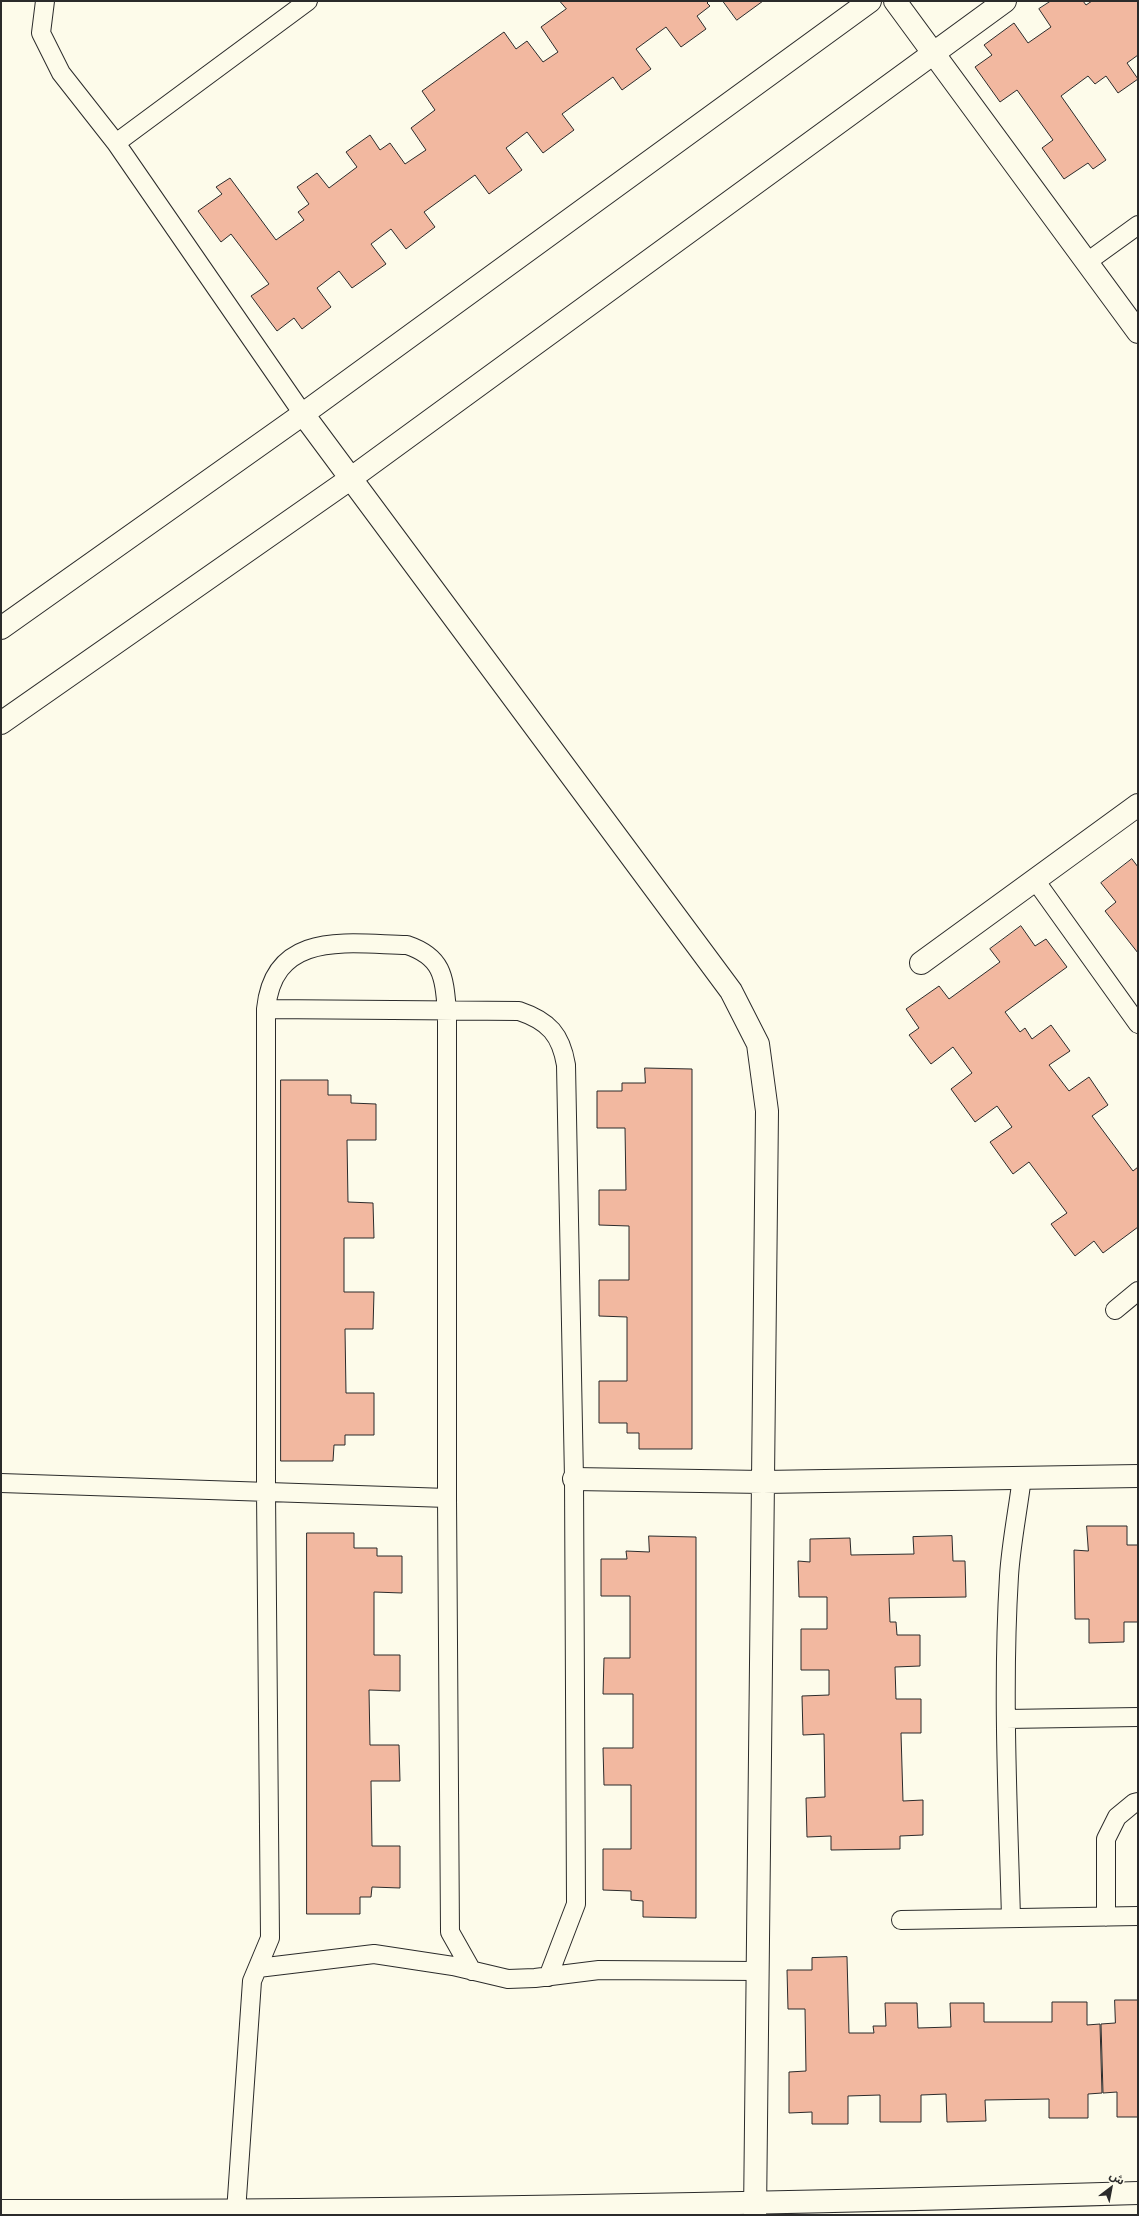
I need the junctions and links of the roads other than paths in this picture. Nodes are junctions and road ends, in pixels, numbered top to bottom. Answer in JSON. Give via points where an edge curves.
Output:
{"nodes":[{"id":1,"x":45,"y":1,"type":"edge"},
{"id":2,"x":308,"y":1,"type":"edge"},
{"id":3,"x":870,"y":1,"type":"edge"},
{"id":4,"x":895,"y":1,"type":"edge"},
{"id":5,"x":1005,"y":1,"type":"edge"},
{"id":6,"x":934,"y":54,"type":"junction"},
{"id":7,"x":116,"y":143,"type":"junction"},
{"id":8,"x":1138,"y":225,"type":"edge"},
{"id":9,"x":1087,"y":262,"type":"junction"},
{"id":10,"x":1138,"y":332,"type":"edge"},
{"id":11,"x":303,"y":414,"type":"junction"},
{"id":12,"x":350,"y":479,"type":"junction"},
{"id":13,"x":1,"y":628,"type":"edge"},
{"id":14,"x":1,"y":723,"type":"edge"},
{"id":15,"x":1138,"y":805,"type":"edge"},
{"id":16,"x":1035,"y":880,"type":"junction"},
{"id":17,"x":921,"y":963,"type":"dead end"},
{"id":18,"x":266,"y":1009,"type":"junction"},
{"id":19,"x":447,"y":1010,"type":"junction"},
{"id":20,"x":1138,"y":1024,"type":"edge"},
{"id":21,"x":1138,"y":1291,"type":"edge"},
{"id":22,"x":1115,"y":1310,"type":"dead end"},
{"id":23,"x":1138,"y":1476,"type":"edge"},
{"id":24,"x":1022,"y":1477,"type":"junction"},
{"id":25,"x":574,"y":1479,"type":"junction"},
{"id":26,"x":763,"y":1482,"type":"junction"},
{"id":27,"x":1,"y":1483,"type":"edge"},
{"id":28,"x":266,"y":1492,"type":"junction"},
{"id":29,"x":446,"y":1498,"type":"junction"},
{"id":30,"x":1138,"y":1717,"type":"edge"},
{"id":31,"x":1006,"y":1719,"type":"junction"},
{"id":32,"x":1138,"y":1802,"type":"edge"},
{"id":33,"x":1106,"y":1916,"type":"junction"},
{"id":34,"x":1138,"y":1916,"type":"edge"},
{"id":35,"x":1011,"y":1918,"type":"junction"},
{"id":36,"x":901,"y":1920,"type":"dead end"},
{"id":37,"x":258,"y":1968,"type":"junction"},
{"id":38,"x":472,"y":1970,"type":"junction"},
{"id":39,"x":758,"y":1971,"type":"junction"},
{"id":40,"x":548,"y":1977,"type":"junction"},
{"id":41,"x":1138,"y":2193,"type":"edge"},
{"id":42,"x":755,"y":2209,"type":"edge"},
{"id":43,"x":1,"y":2211,"type":"edge"},
{"id":44,"x":236,"y":2212,"type":"junction"}],
"edges":[{"from":1,"to":7,"type":"lane","via":[[41,33],[44,40],[61,73]]},
{"from":2,"to":7,"type":"lane"},
{"from":3,"to":11,"type":"street"},
{"from":4,"to":6,"type":"street"},
{"from":5,"to":6,"type":"street"},
{"from":6,"to":9,"type":"street"},
{"from":6,"to":12,"type":"street"},
{"from":7,"to":11,"type":"lane"},
{"from":8,"to":9,"type":"lane"},
{"from":9,"to":10,"type":"street"},
{"from":11,"to":12,"type":"street"},
{"from":11,"to":13,"type":"street"},
{"from":12,"to":14,"type":"street"},
{"from":12,"to":26,"type":"street","via":[[731,991],[758,1044],[767,1111]]},
{"from":15,"to":16,"type":"street"},
{"from":16,"to":17,"type":"street"},
{"from":16,"to":20,"type":"lane"},
{"from":18,"to":19,"type":"lane"},
{"from":18,"to":19,"type":"lane","via":[[273,980],[292,957],[312,947],[334,944],[407,945],[421,950],[432,958],[440,969],[445,982]]},
{"from":18,"to":28,"type":"lane"},
{"from":19,"to":25,"type":"lane","via":[[504,1010],[534,1016],[557,1036],[563,1051],[566,1066]]},
{"from":19,"to":29,"type":"lane"},
{"from":21,"to":22,"type":"lane"},
{"from":23,"to":24,"type":"street"},
{"from":24,"to":26,"type":"street"},
{"from":24,"to":31,"type":"lane","via":[[1009,1574]]},
{"from":25,"to":26,"type":"street"},
{"from":25,"to":40,"type":"lane","via":[[576,1904]]},
{"from":26,"to":39,"type":"street"},
{"from":27,"to":28,"type":"lane"},
{"from":28,"to":29,"type":"lane"},
{"from":28,"to":37,"type":"lane","via":[[270,1938]]},
{"from":29,"to":38,"type":"lane","via":[[450,1932]]},
{"from":30,"to":31,"type":"lane"},
{"from":31,"to":35,"type":"lane"},
{"from":32,"to":33,"type":"lane","via":[[1117,1817],[1106,1839]]},
{"from":33,"to":34,"type":"lane"},
{"from":33,"to":35,"type":"lane"},
{"from":35,"to":36,"type":"lane"},
{"from":37,"to":38,"type":"lane","via":[[374,1954]]},
{"from":37,"to":44,"type":"lane","via":[[252,1981]]},
{"from":38,"to":40,"type":"lane","via":[[508,1979]]},
{"from":39,"to":40,"type":"lane","via":[[599,1970]]},
{"from":39,"to":42,"type":"street"},
{"from":41,"to":42,"type":"street"},
{"from":42,"to":44,"type":"street"},
{"from":43,"to":44,"type":"street"}]}
